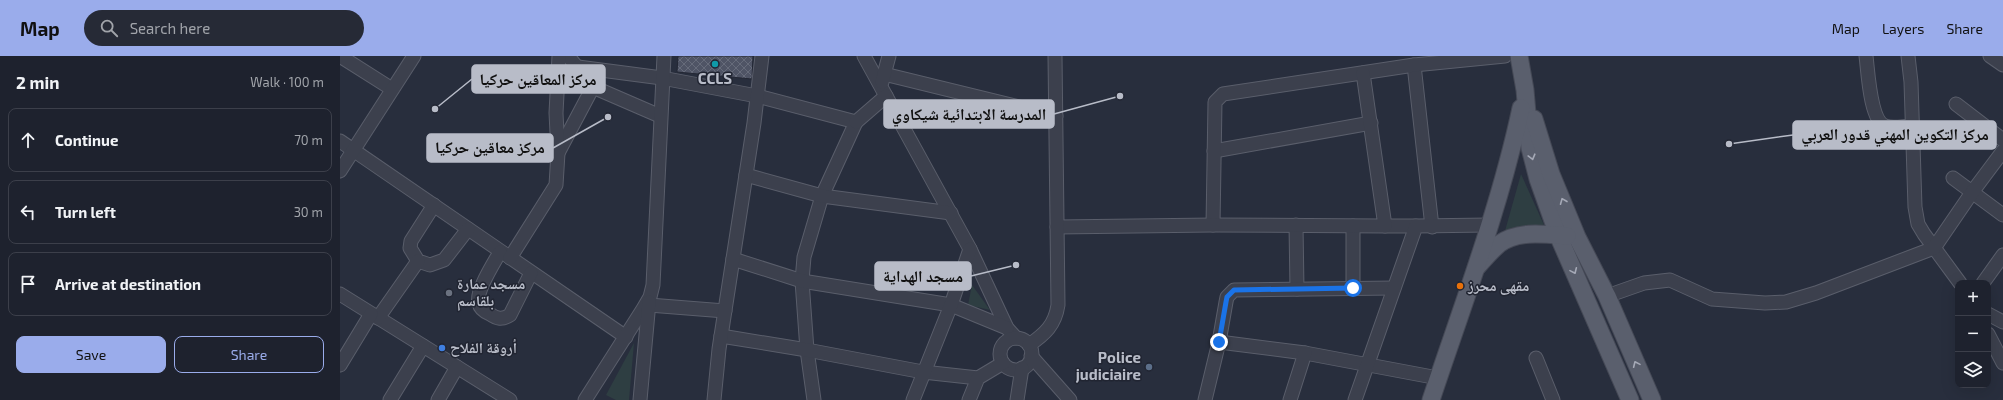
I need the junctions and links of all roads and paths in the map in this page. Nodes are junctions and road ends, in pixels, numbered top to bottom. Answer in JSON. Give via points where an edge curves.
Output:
{"nodes":[{"id":1,"x":340,"y":56,"type":"edge"},
{"id":2,"x":414,"y":56,"type":"edge"},
{"id":3,"x":559,"y":56,"type":"edge"},
{"id":4,"x":568,"y":56,"type":"edge"},
{"id":5,"x":664,"y":56,"type":"edge"},
{"id":6,"x":762,"y":56,"type":"edge"},
{"id":7,"x":864,"y":56,"type":"edge"},
{"id":8,"x":890,"y":56,"type":"edge"},
{"id":9,"x":1055,"y":56,"type":"edge"},
{"id":10,"x":1505,"y":56,"type":"edge"},
{"id":11,"x":1519,"y":56,"type":"edge"},
{"id":12,"x":1866,"y":56,"type":"edge"},
{"id":13,"x":1908,"y":56,"type":"edge"},
{"id":14,"x":1990,"y":56,"type":"edge"},
{"id":15,"x":1414,"y":65,"type":"junction"},
{"id":16,"x":2003,"y":65,"type":"edge"},
{"id":17,"x":578,"y":67,"type":"junction"},
{"id":18,"x":1363,"y":73,"type":"junction"},
{"id":19,"x":662,"y":78,"type":"junction"},
{"id":20,"x":884,"y":85,"type":"junction"},
{"id":21,"x":593,"y":87,"type":"junction"},
{"id":22,"x":392,"y":89,"type":"junction"},
{"id":23,"x":1525,"y":90,"type":"junction"},
{"id":24,"x":757,"y":96,"type":"junction"},
{"id":25,"x":1956,"y":104,"type":"dead end"},
{"id":26,"x":660,"y":116,"type":"junction"},
{"id":27,"x":1056,"y":116,"type":"junction"},
{"id":28,"x":856,"y":122,"type":"junction"},
{"id":29,"x":1371,"y":123,"type":"junction"},
{"id":30,"x":1912,"y":126,"type":"junction"},
{"id":31,"x":2003,"y":140,"type":"edge"},
{"id":32,"x":340,"y":141,"type":"edge"},
{"id":33,"x":354,"y":149,"type":"junction"},
{"id":34,"x":1214,"y":151,"type":"junction"},
{"id":35,"x":2003,"y":151,"type":"edge"},
{"id":36,"x":558,"y":153,"type":"junction"},
{"id":37,"x":340,"y":171,"type":"edge"},
{"id":38,"x":746,"y":175,"type":"junction"},
{"id":39,"x":1953,"y":178,"type":"dead end"},
{"id":40,"x":1973,"y":191,"type":"junction"},
{"id":41,"x":822,"y":196,"type":"junction"},
{"id":42,"x":434,"y":206,"type":"junction"},
{"id":43,"x":951,"y":213,"type":"junction"},
{"id":44,"x":2003,"y":215,"type":"edge"},
{"id":45,"x":1213,"y":225,"type":"junction"},
{"id":46,"x":1296,"y":225,"type":"junction"},
{"id":47,"x":1489,"y":225,"type":"junction"},
{"id":48,"x":1353,"y":226,"type":"junction"},
{"id":49,"x":1385,"y":226,"type":"junction"},
{"id":50,"x":1416,"y":226,"type":"junction"},
{"id":51,"x":1057,"y":227,"type":"junction"},
{"id":52,"x":1432,"y":227,"type":"junction"},
{"id":53,"x":468,"y":229,"type":"junction"},
{"id":54,"x":1558,"y":235,"type":"junction"},
{"id":55,"x":1578,"y":238,"type":"junction"},
{"id":56,"x":1934,"y":248,"type":"junction"},
{"id":57,"x":970,"y":249,"type":"junction"},
{"id":58,"x":505,"y":255,"type":"junction"},
{"id":59,"x":733,"y":259,"type":"junction"},
{"id":60,"x":418,"y":261,"type":"junction"},
{"id":61,"x":2001,"y":263,"type":"edge"},
{"id":62,"x":1475,"y":268,"type":"junction"},
{"id":63,"x":531,"y":273,"type":"junction"},
{"id":64,"x":802,"y":280,"type":"junction"},
{"id":65,"x":1958,"y":280,"type":"edge"},
{"id":66,"x":1987,"y":280,"type":"edge"},
{"id":67,"x":1353,"y":288,"type":"junction"},
{"id":68,"x":1394,"y":288,"type":"junction"},
{"id":69,"x":1297,"y":289,"type":"junction"},
{"id":70,"x":340,"y":294,"type":"edge"},
{"id":71,"x":1607,"y":296,"type":"junction"},
{"id":72,"x":649,"y":301,"type":"junction"},
{"id":73,"x":951,"y":306,"type":"junction"},
{"id":74,"x":725,"y":312,"type":"junction"},
{"id":75,"x":375,"y":316,"type":"junction"},
{"id":76,"x":1991,"y":316,"type":"edge"},
{"id":77,"x":2003,"y":322,"type":"edge"},
{"id":78,"x":1007,"y":328,"type":"junction"},
{"id":79,"x":721,"y":336,"type":"junction"},
{"id":80,"x":626,"y":337,"type":"junction"},
{"id":81,"x":1016,"y":338,"type":"junction"},
{"id":82,"x":1991,"y":340,"type":"edge"},
{"id":83,"x":1219,"y":342,"type":"junction"},
{"id":84,"x":423,"y":346,"type":"junction"},
{"id":85,"x":807,"y":350,"type":"junction"},
{"id":86,"x":1030,"y":350,"type":"junction"},
{"id":87,"x":1305,"y":353,"type":"junction"},
{"id":88,"x":1536,"y":358,"type":"dead end"},
{"id":89,"x":1003,"y":363,"type":"junction"},
{"id":90,"x":2003,"y":363,"type":"edge"},
{"id":91,"x":340,"y":365,"type":"edge"},
{"id":92,"x":1367,"y":365,"type":"junction"},
{"id":93,"x":458,"y":368,"type":"junction"},
{"id":94,"x":1022,"y":368,"type":"junction"},
{"id":95,"x":923,"y":372,"type":"junction"},
{"id":96,"x":978,"y":378,"type":"junction"},
{"id":97,"x":1438,"y":378,"type":"junction"},
{"id":98,"x":1020,"y":398,"type":"edge"},
{"id":99,"x":390,"y":400,"type":"edge"},
{"id":100,"x":438,"y":400,"type":"edge"},
{"id":101,"x":510,"y":400,"type":"edge"},
{"id":102,"x":586,"y":400,"type":"edge"},
{"id":103,"x":640,"y":400,"type":"edge"},
{"id":104,"x":714,"y":400,"type":"edge"},
{"id":105,"x":814,"y":400,"type":"edge"},
{"id":106,"x":913,"y":400,"type":"edge"},
{"id":107,"x":969,"y":400,"type":"edge"},
{"id":108,"x":1070,"y":400,"type":"edge"},
{"id":109,"x":1205,"y":400,"type":"edge"},
{"id":110,"x":1290,"y":400,"type":"edge"},
{"id":111,"x":1355,"y":400,"type":"edge"},
{"id":112,"x":1431,"y":400,"type":"edge"},
{"id":113,"x":1553,"y":400,"type":"edge"},
{"id":114,"x":1630,"y":400,"type":"edge"},
{"id":115,"x":1652,"y":400,"type":"edge"}],
"edges":[{"from":1,"to":22,"type":"street"},
{"from":2,"to":22,"type":"street"},
{"from":3,"to":36,"type":"street","via":[[556,112]]},
{"from":4,"to":17,"type":"street"},
{"from":5,"to":19,"type":"street"},
{"from":6,"to":24,"type":"street"},
{"from":7,"to":20,"type":"street"},
{"from":8,"to":20,"type":"street"},
{"from":9,"to":27,"type":"street"},
{"from":10,"to":15,"type":"street"},
{"from":11,"to":23,"type":"main road"},
{"from":12,"to":30,"type":"street","via":[[1873,108],[1879,122],[1892,127]]},
{"from":13,"to":30,"type":"street"},
{"from":14,"to":16,"type":"street"},
{"from":15,"to":18,"type":"street"},
{"from":15,"to":52,"type":"street"},
{"from":17,"to":19,"type":"street"},
{"from":17,"to":21,"type":"street"},
{"from":18,"to":29,"type":"street"},
{"from":18,"to":34,"type":"street","via":[[1223,94],[1215,102]]},
{"from":19,"to":24,"type":"street"},
{"from":19,"to":26,"type":"street"},
{"from":20,"to":27,"type":"street"},
{"from":20,"to":28,"type":"street"},
{"from":20,"to":43,"type":"street"},
{"from":21,"to":26,"type":"street"},
{"from":21,"to":36,"type":"street"},
{"from":22,"to":33,"type":"street"},
{"from":23,"to":47,"type":"main road"},
{"from":23,"to":54,"type":"main road","one_way":true,"via":[[1530,148]]},
{"from":55,"to":23,"type":"main road","one_way":true,"via":[[1551,174]]},
{"from":24,"to":28,"type":"street"},
{"from":24,"to":38,"type":"street"},
{"from":25,"to":31,"type":"street"},
{"from":26,"to":72,"type":"street","via":[[653,285]]},
{"from":27,"to":51,"type":"street"},
{"from":28,"to":41,"type":"street"},
{"from":29,"to":34,"type":"street"},
{"from":29,"to":49,"type":"street"},
{"from":30,"to":56,"type":"street","via":[[1918,224]]},
{"from":32,"to":33,"type":"street"},
{"from":33,"to":37,"type":"street"},
{"from":33,"to":42,"type":"street"},
{"from":34,"to":45,"type":"street"},
{"from":35,"to":40,"type":"street"},
{"from":36,"to":58,"type":"street","via":[[556,185]]},
{"from":38,"to":41,"type":"street"},
{"from":38,"to":59,"type":"street"},
{"from":39,"to":40,"type":"street"},
{"from":40,"to":44,"type":"street"},
{"from":40,"to":56,"type":"street"},
{"from":41,"to":43,"type":"street"},
{"from":41,"to":64,"type":"street","via":[[804,257]]},
{"from":42,"to":53,"type":"street"},
{"from":42,"to":60,"type":"street","via":[[411,240],[410,248]]},
{"from":43,"to":57,"type":"street"},
{"from":45,"to":46,"type":"street"},
{"from":45,"to":51,"type":"street"},
{"from":46,"to":48,"type":"street"},
{"from":46,"to":69,"type":"street"},
{"from":47,"to":52,"type":"street"},
{"from":47,"to":62,"type":"main road"},
{"from":48,"to":49,"type":"street"},
{"from":48,"to":67,"type":"street"},
{"from":49,"to":50,"type":"street"},
{"from":50,"to":52,"type":"street"},
{"from":50,"to":68,"type":"street"},
{"from":51,"to":86,"type":"street","via":[[1056,315],[1052,324]]},
{"from":53,"to":58,"type":"street"},
{"from":53,"to":60,"type":"street","via":[[444,260],[430,265]]},
{"from":54,"to":55,"type":"main road"},
{"from":54,"to":62,"type":"main road","via":[[1532,234],[1508,240],[1499,244]]},
{"from":54,"to":114,"type":"main road","one_way":true},
{"from":55,"to":71,"type":"main road"},
{"from":56,"to":65,"type":"street"},
{"from":56,"to":71,"type":"street","via":[[1786,302],[1765,303],[1712,298],[1670,280],[1644,283]]},
{"from":57,"to":73,"type":"street"},
{"from":57,"to":78,"type":"street"},
{"from":58,"to":63,"type":"street"},
{"from":58,"to":63,"type":"street","via":[[478,294],[482,310],[496,318],[510,315]]},
{"from":59,"to":64,"type":"street"},
{"from":59,"to":74,"type":"street"},
{"from":60,"to":75,"type":"street"},
{"from":61,"to":66,"type":"street"},
{"from":62,"to":97,"type":"main road"},
{"from":63,"to":80,"type":"street"},
{"from":64,"to":73,"type":"street"},
{"from":64,"to":85,"type":"street"},
{"from":67,"to":68,"type":"street"},
{"from":67,"to":69,"type":"street"},
{"from":68,"to":92,"type":"street"},
{"from":69,"to":83,"type":"street","via":[[1234,290],[1227,297]]},
{"from":70,"to":75,"type":"street"},
{"from":115,"to":71,"type":"main road","one_way":true},
{"from":72,"to":74,"type":"street"},
{"from":72,"to":80,"type":"street"},
{"from":72,"to":103,"type":"street"},
{"from":73,"to":78,"type":"street"},
{"from":73,"to":95,"type":"street"},
{"from":74,"to":79,"type":"street"},
{"from":75,"to":84,"type":"street"},
{"from":75,"to":91,"type":"street"},
{"from":76,"to":77,"type":"street"},
{"from":78,"to":81,"type":"street"},
{"from":79,"to":85,"type":"street"},
{"from":79,"to":104,"type":"street"},
{"from":80,"to":102,"type":"street"},
{"from":81,"to":86,"type":"street","via":[[1026,341]]},
{"from":81,"to":89,"type":"street","via":[[1003,344],[1000,354]]},
{"from":82,"to":90,"type":"street"},
{"from":83,"to":87,"type":"street"},
{"from":83,"to":109,"type":"street"},
{"from":84,"to":93,"type":"street"},
{"from":84,"to":99,"type":"street"},
{"from":85,"to":95,"type":"street"},
{"from":85,"to":105,"type":"street"},
{"from":86,"to":94,"type":"street","via":[[1030,361]]},
{"from":86,"to":108,"type":"street"},
{"from":87,"to":92,"type":"street"},
{"from":87,"to":110,"type":"street"},
{"from":88,"to":113,"type":"street"},
{"from":89,"to":94,"type":"street","via":[[1012,369]]},
{"from":89,"to":96,"type":"street"},
{"from":92,"to":97,"type":"street"},
{"from":92,"to":111,"type":"street"},
{"from":93,"to":100,"type":"street"},
{"from":93,"to":101,"type":"street"},
{"from":94,"to":98,"type":"street"},
{"from":95,"to":96,"type":"street"},
{"from":95,"to":106,"type":"street"},
{"from":96,"to":107,"type":"street"},
{"from":97,"to":112,"type":"main road"}]}
